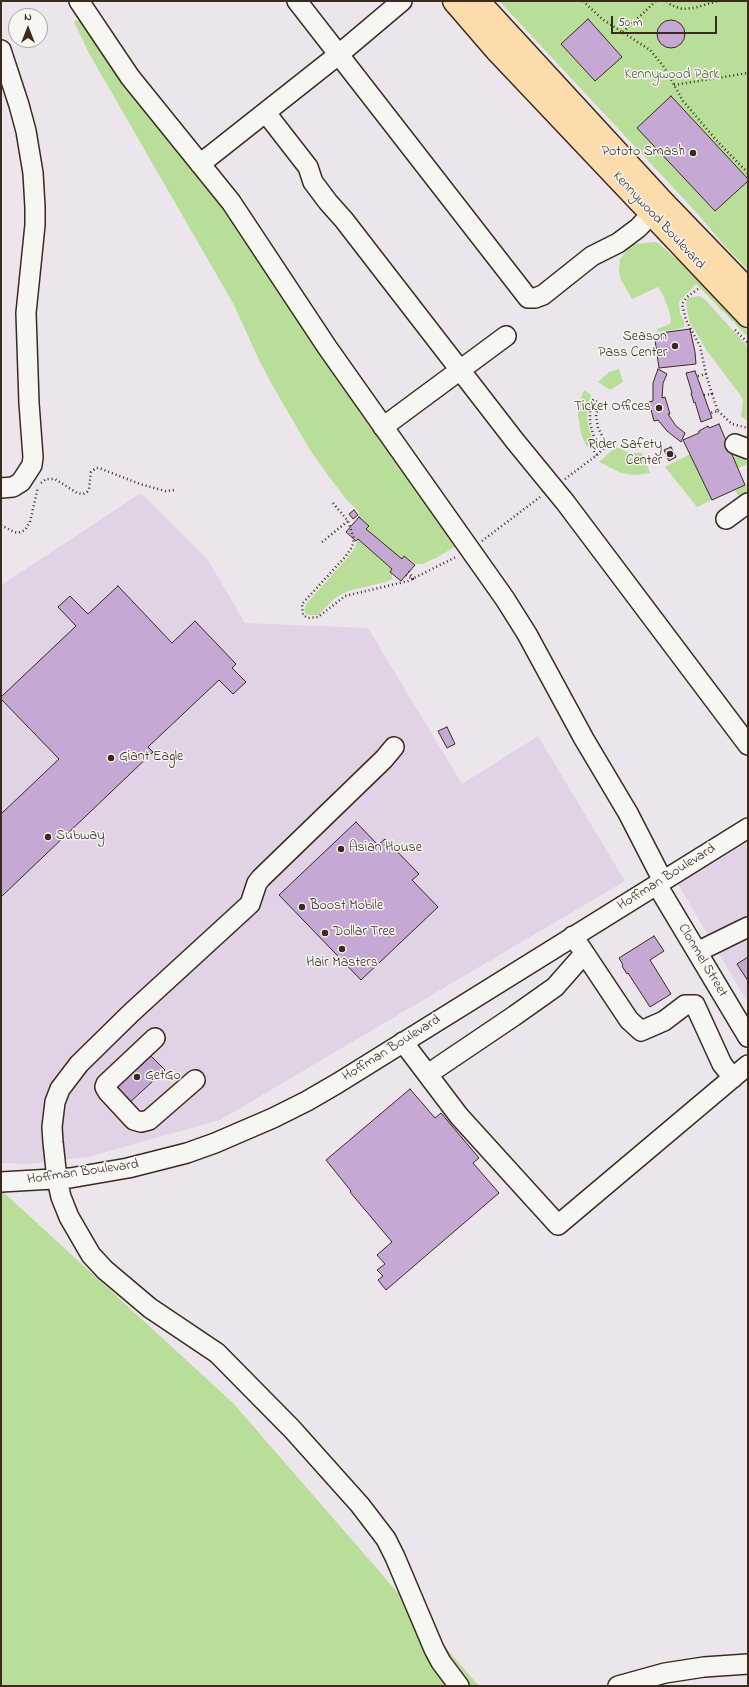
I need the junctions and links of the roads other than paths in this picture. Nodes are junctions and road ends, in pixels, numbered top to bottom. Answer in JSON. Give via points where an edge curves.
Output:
{"nodes":[{"id":1,"x":79,"y":1,"type":"edge"},
{"id":2,"x":297,"y":1,"type":"edge"},
{"id":3,"x":402,"y":1,"type":"edge"},
{"id":4,"x":454,"y":1,"type":"edge"},
{"id":5,"x":478,"y":1,"type":"edge"},
{"id":6,"x":1,"y":50,"type":"edge"},
{"id":7,"x":338,"y":55,"type":"junction"},
{"id":8,"x":266,"y":113,"type":"junction"},
{"id":9,"x":200,"y":164,"type":"junction"},
{"id":10,"x":657,"y":208,"type":"junction"},
{"id":11,"x":748,"y":290,"type":"edge"},
{"id":12,"x":740,"y":321,"type":"edge"},
{"id":13,"x":506,"y":336,"type":"dead end"},
{"id":14,"x":460,"y":370,"type":"junction"},
{"id":15,"x":383,"y":427,"type":"junction"},
{"id":16,"x":1,"y":488,"type":"edge"},
{"id":17,"x":748,"y":503,"type":"edge"},
{"id":18,"x":726,"y":519,"type":"dead end"},
{"id":19,"x":748,"y":745,"type":"edge"},
{"id":20,"x":394,"y":748,"type":"dead end"},
{"id":21,"x":748,"y":828,"type":"edge"},
{"id":22,"x":660,"y":883,"type":"junction"},
{"id":23,"x":748,"y":927,"type":"edge"},
{"id":24,"x":573,"y":936,"type":"junction"},
{"id":25,"x":697,"y":952,"type":"junction"},
{"id":26,"x":584,"y":954,"type":"junction"},
{"id":27,"x":748,"y":1037,"type":"edge"},
{"id":28,"x":155,"y":1038,"type":"dead end"},
{"id":29,"x":403,"y":1042,"type":"junction"},
{"id":30,"x":748,"y":1065,"type":"edge"},
{"id":31,"x":428,"y":1074,"type":"junction"},
{"id":32,"x":733,"y":1078,"type":"junction"},
{"id":33,"x":195,"y":1080,"type":"dead end"},
{"id":34,"x":56,"y":1179,"type":"junction"},
{"id":35,"x":1,"y":1182,"type":"edge"},
{"id":36,"x":748,"y":1664,"type":"edge"},
{"id":37,"x":667,"y":1680,"type":"edge"},
{"id":38,"x":459,"y":1686,"type":"edge"},
{"id":39,"x":618,"y":1686,"type":"edge"}],
"edges":[{"from":1,"to":9,"type":"street","name":"Clonmel Street","via":[[130,77]]},
{"from":2,"to":7,"type":"street"},
{"from":3,"to":7,"type":"street"},
{"from":4,"to":10,"type":"main road","name":"Kennywood Boulevard","via":[[498,52]]},
{"from":5,"to":10,"type":"main road","name":"Kennywood Boulevard"},
{"from":6,"to":16,"type":"street","via":[[26,131],[33,173],[35,207],[26,313],[33,457],[32,465],[21,482],[13,487]]},
{"from":7,"to":8,"type":"street"},
{"from":7,"to":10,"type":"street","via":[[528,298],[543,295],[592,256],[622,241]]},
{"from":8,"to":9,"type":"street"},
{"from":8,"to":14,"type":"street","via":[[308,167],[313,182],[328,202]]},
{"from":9,"to":15,"type":"street","name":"Clonmel Street","via":[[250,228],[327,347]]},
{"from":10,"to":11,"type":"main road","name":"Kennywood Boulevard"},
{"from":10,"to":12,"type":"main road","name":"Kennywood Boulevard"},
{"from":13,"to":14,"type":"street"},
{"from":14,"to":15,"type":"street"},
{"from":14,"to":19,"type":"street"},
{"from":15,"to":22,"type":"street","name":"Clonmel Street","via":[[527,634],[628,813]]},
{"from":17,"to":18,"type":"street"},
{"from":20,"to":34,"type":"street","via":[[261,878],[250,904],[126,1018],[69,1076],[60,1089],[53,1115]]},
{"from":21,"to":22,"type":"street","name":"Hoffman Boulevard"},
{"from":22,"to":24,"type":"street","name":"Hoffman Boulevard"},
{"from":22,"to":25,"type":"street","name":"Clonmel Street"},
{"from":23,"to":25,"type":"street"},
{"from":24,"to":26,"type":"street"},
{"from":24,"to":29,"type":"street","name":"Hoffman Boulevard"},
{"from":25,"to":27,"type":"street","name":"Clonmel Street"},
{"from":26,"to":31,"type":"street","via":[[555,987]]},
{"from":26,"to":32,"type":"street","via":[[629,1020],[640,1031],[664,1021],[685,1005],[695,1005],[722,1064]]},
{"from":28,"to":33,"type":"street","via":[[105,1087],[134,1120],[149,1120]]},
{"from":29,"to":31,"type":"street"},
{"from":29,"to":34,"type":"street","name":"Hoffman Boulevard","via":[[307,1101],[214,1143],[128,1168]]},
{"from":30,"to":32,"type":"street"},
{"from":31,"to":32,"type":"street","via":[[459,1116],[558,1225]]},
{"from":34,"to":35,"type":"street","name":"Hoffman Boulevard"},
{"from":34,"to":38,"type":"street","via":[[72,1222],[91,1254],[105,1270],[150,1308],[217,1353],[292,1429],[373,1521],[395,1557],[434,1649]]},
{"from":36,"to":37,"type":"street","via":[[704,1667]]},
{"from":37,"to":39,"type":"street"}]}
